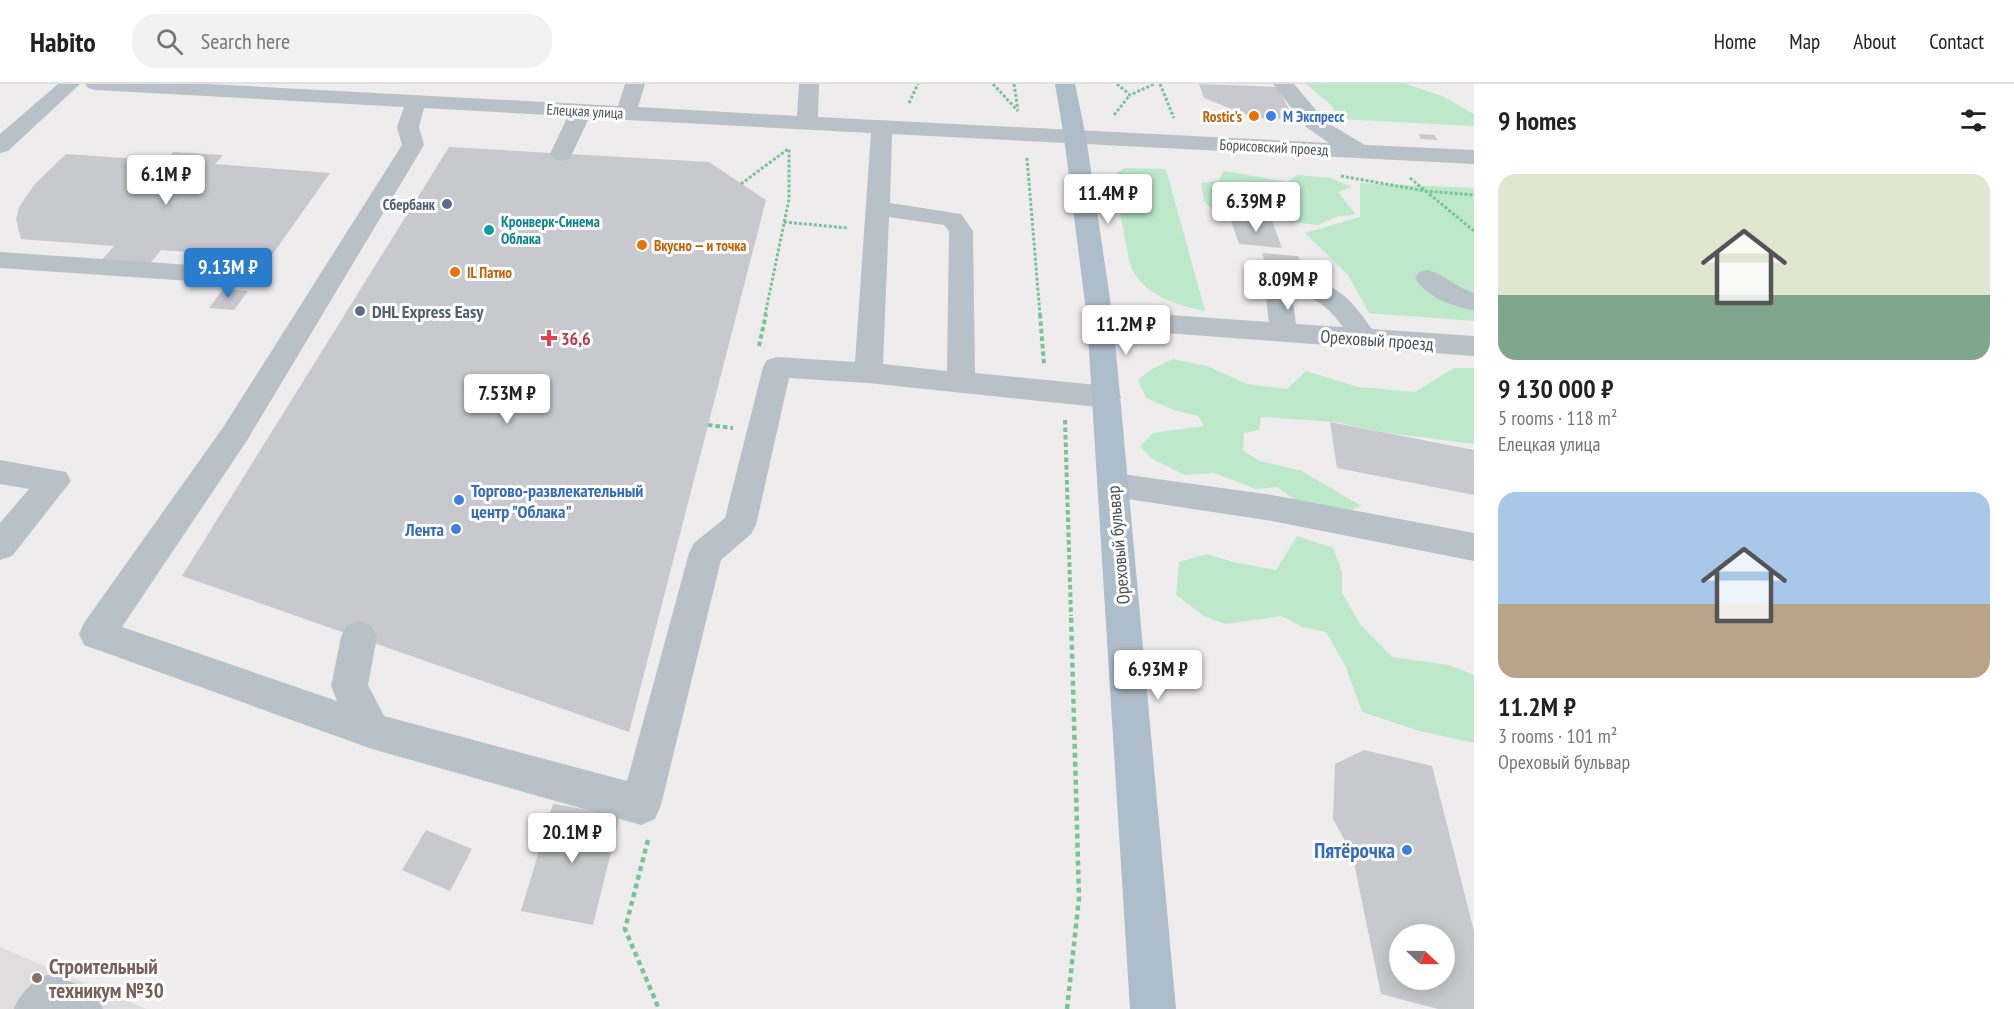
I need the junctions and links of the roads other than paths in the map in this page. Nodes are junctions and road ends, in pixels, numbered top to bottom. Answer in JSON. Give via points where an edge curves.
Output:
{"nodes":[{"id":1,"x":70,"y":84,"type":"edge"},
{"id":2,"x":95,"y":84,"type":"edge"},
{"id":3,"x":635,"y":84,"type":"edge"},
{"id":4,"x":810,"y":84,"type":"edge"},
{"id":5,"x":1065,"y":84,"type":"edge"},
{"id":6,"x":1283,"y":84,"type":"edge"},
{"id":7,"x":416,"y":101,"type":"junction"},
{"id":8,"x":582,"y":110,"type":"junction"},
{"id":9,"x":626,"y":113,"type":"junction"},
{"id":10,"x":807,"y":122,"type":"junction"},
{"id":11,"x":882,"y":127,"type":"junction"},
{"id":12,"x":1075,"y":137,"type":"junction"},
{"id":13,"x":0,"y":146,"type":"edge"},
{"id":14,"x":1363,"y":151,"type":"junction"},
{"id":15,"x":561,"y":154,"type":"dead end"},
{"id":16,"x":1474,"y":157,"type":"edge"},
{"id":17,"x":877,"y":219,"type":"junction"},
{"id":18,"x":0,"y":260,"type":"edge"},
{"id":19,"x":249,"y":277,"type":"dead end"},
{"id":20,"x":1428,"y":278,"type":"dead end"},
{"id":21,"x":1474,"y":302,"type":"edge"},
{"id":22,"x":1100,"y":319,"type":"junction"},
{"id":23,"x":1284,"y":333,"type":"junction"},
{"id":24,"x":1365,"y":339,"type":"junction"},
{"id":25,"x":1474,"y":346,"type":"edge"},
{"id":26,"x":868,"y":373,"type":"junction"},
{"id":27,"x":960,"y":382,"type":"junction"},
{"id":28,"x":1107,"y":397,"type":"junction"},
{"id":29,"x":0,"y":472,"type":"edge"},
{"id":30,"x":1114,"y":485,"type":"junction"},
{"id":31,"x":0,"y":546,"type":"edge"},
{"id":32,"x":1474,"y":547,"type":"edge"},
{"id":33,"x":359,"y":638,"type":"dead end"},
{"id":34,"x":372,"y":731,"type":"junction"},
{"id":35,"x":37,"y":1009,"type":"edge"},
{"id":36,"x":80,"y":1009,"type":"edge"},
{"id":37,"x":1153,"y":1009,"type":"edge"}],
"edges":[{"from":1,"to":13,"type":"street"},
{"from":2,"to":7,"type":"street","name":"Елецкая улица"},
{"from":3,"to":9,"type":"street"},
{"from":4,"to":10,"type":"street"},
{"from":5,"to":12,"type":"main road","name":"Ореховый бульвар"},
{"from":6,"to":14,"type":"street","via":[[1315,123]]},
{"from":7,"to":8,"type":"street","name":"Елецкая улица"},
{"from":7,"to":34,"type":"street","via":[[408,127],[413,145],[235,434],[97,634]]},
{"from":8,"to":9,"type":"street","name":"Елецкая улица"},
{"from":8,"to":15,"type":"street"},
{"from":9,"to":10,"type":"street","name":"Елецкая улица"},
{"from":10,"to":11,"type":"street","name":"Елецкая улица"},
{"from":11,"to":12,"type":"street","name":"Елецкая улица"},
{"from":11,"to":17,"type":"street"},
{"from":12,"to":14,"type":"street","name":"Борисовский проезд"},
{"from":12,"to":22,"type":"main road","name":"Ореховый бульвар"},
{"from":14,"to":16,"type":"street","name":"Борисовский проезд"},
{"from":17,"to":26,"type":"street"},
{"from":17,"to":27,"type":"street","via":[[952,219],[961,231]]},
{"from":18,"to":19,"type":"street"},
{"from":20,"to":21,"type":"street","via":[[1455,297]]},
{"from":22,"to":23,"type":"street","name":"Ореховый проезд"},
{"from":22,"to":28,"type":"main road","name":"Ореховый бульвар"},
{"from":23,"to":24,"type":"street","name":"Ореховый проезд"},
{"from":23,"to":24,"type":"street","via":[[1278,291],[1286,286],[1316,288],[1330,294]]},
{"from":24,"to":25,"type":"street","name":"Ореховый проезд"},
{"from":26,"to":27,"type":"street"},
{"from":26,"to":34,"type":"street","via":[[777,367],[740,525],[706,553],[641,805]]},
{"from":27,"to":28,"type":"street"},
{"from":28,"to":30,"type":"main road","name":"Ореховый бульвар"},
{"from":29,"to":31,"type":"street","via":[[55,481]]},
{"from":30,"to":32,"type":"street","via":[[1272,508]]},
{"from":30,"to":37,"type":"main road","name":"Ореховый бульвар"},
{"from":33,"to":34,"type":"street","via":[[349,686]]},
{"from":35,"to":36,"type":"street","via":[[52,996]]}]}
